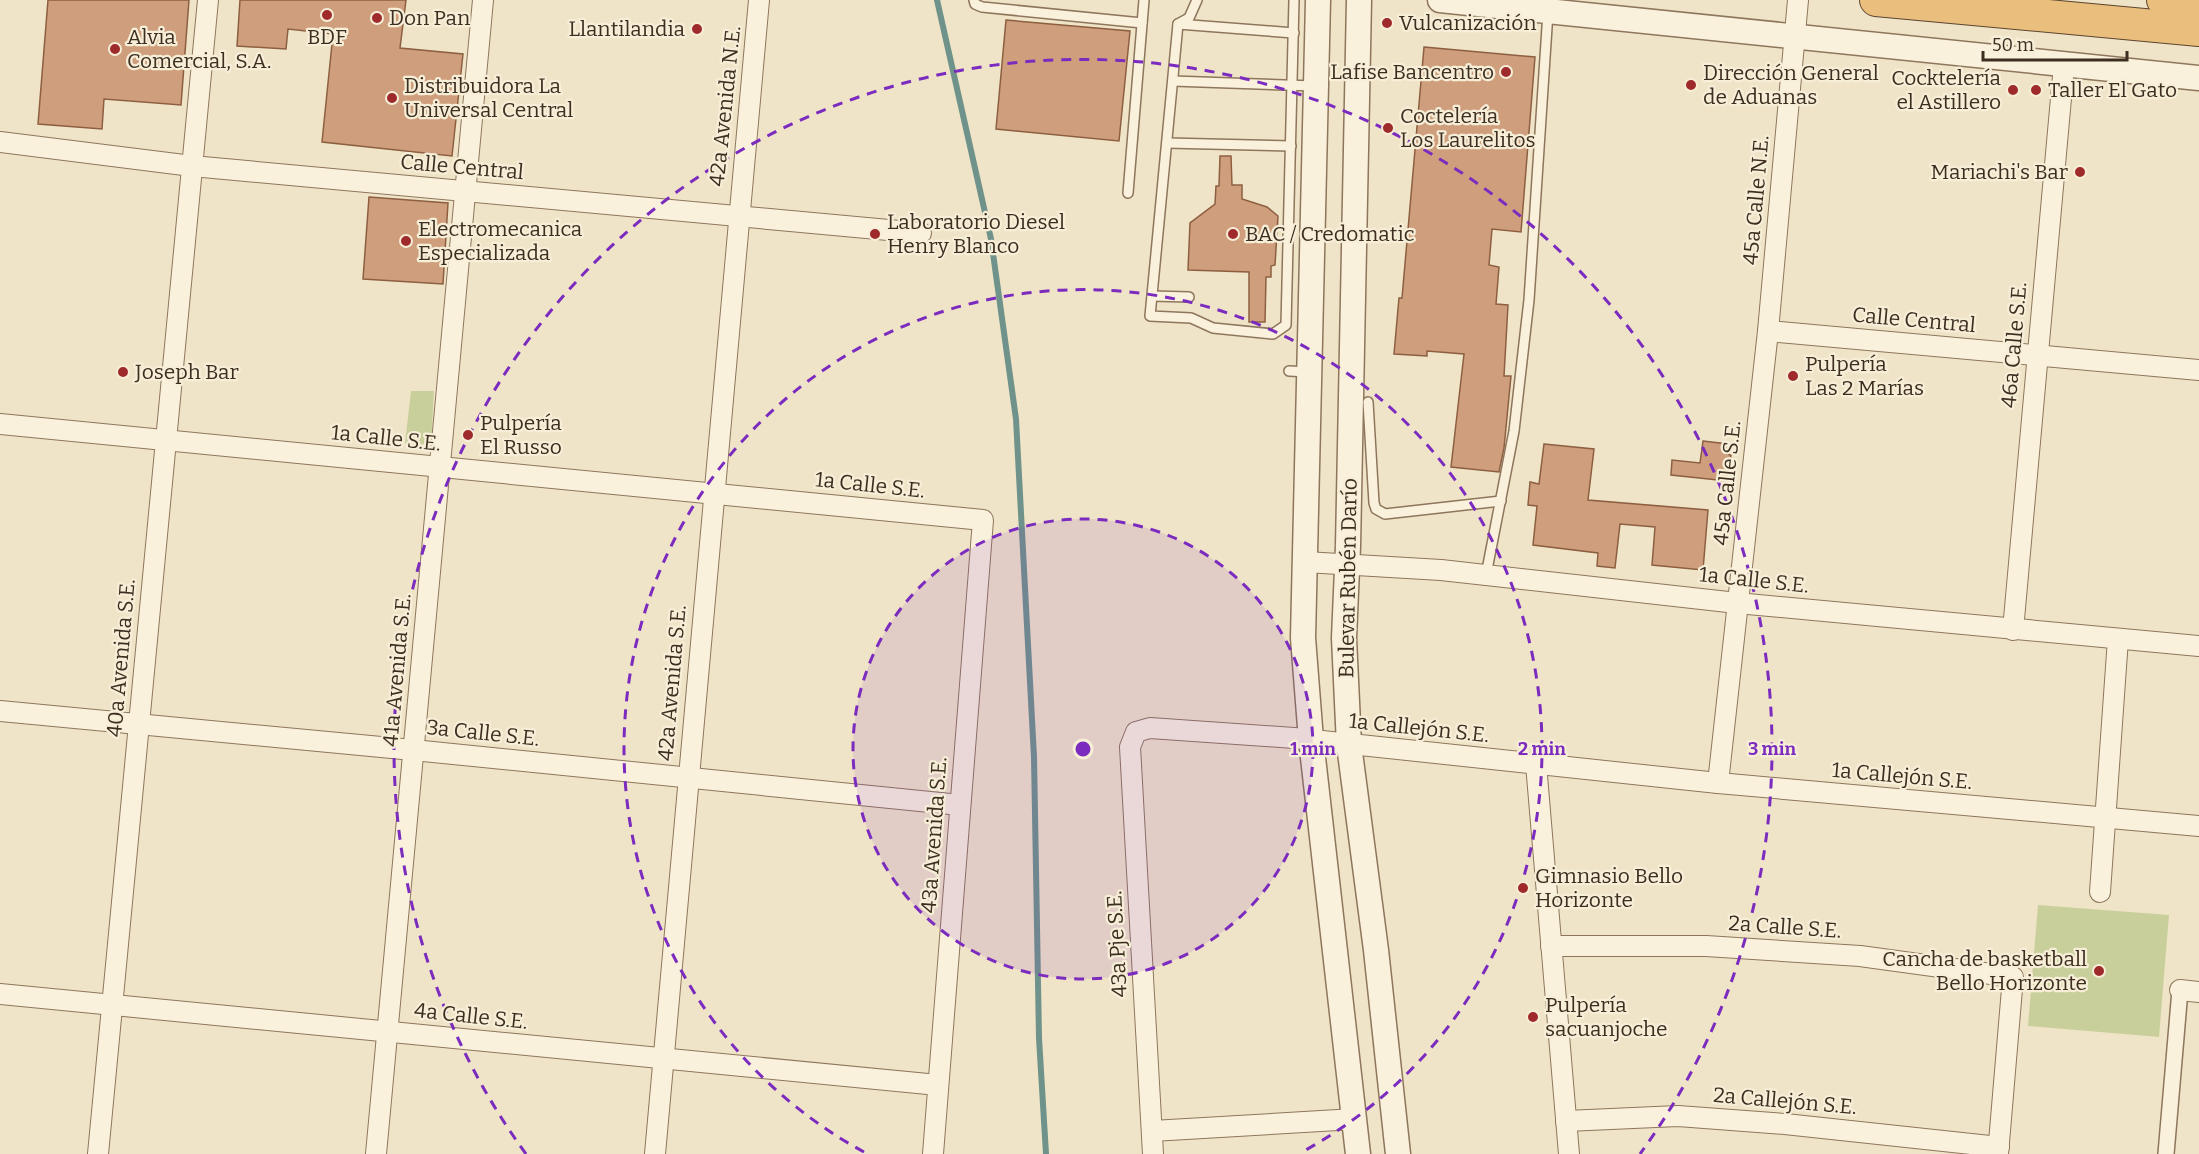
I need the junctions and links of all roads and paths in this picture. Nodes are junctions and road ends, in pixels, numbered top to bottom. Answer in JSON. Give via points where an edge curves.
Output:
{"nodes":[{"id":1,"x":208,"y":0,"type":"edge"},
{"id":2,"x":483,"y":0,"type":"edge"},
{"id":3,"x":759,"y":0,"type":"edge"},
{"id":4,"x":974,"y":0,"type":"edge"},
{"id":5,"x":1144,"y":0,"type":"edge"},
{"id":6,"x":1197,"y":0,"type":"edge"},
{"id":7,"x":1294,"y":0,"type":"edge"},
{"id":8,"x":1318,"y":0,"type":"edge"},
{"id":9,"x":1359,"y":0,"type":"edge"},
{"id":10,"x":1440,"y":0,"type":"edge"},
{"id":11,"x":1798,"y":0,"type":"edge"},
{"id":12,"x":1876,"y":0,"type":"edge"},
{"id":13,"x":2163,"y":0,"type":"edge"},
{"id":14,"x":2199,"y":3,"type":"edge"},
{"id":15,"x":1548,"y":12,"type":"junction"},
{"id":16,"x":1142,"y":23,"type":"junction"},
{"id":17,"x":1178,"y":24,"type":"junction"},
{"id":18,"x":2199,"y":30,"type":"edge"},
{"id":19,"x":1294,"y":33,"type":"junction"},
{"id":20,"x":1795,"y":37,"type":"junction"},
{"id":21,"x":2064,"y":65,"type":"junction"},
{"id":22,"x":2199,"y":78,"type":"edge"},
{"id":23,"x":1173,"y":81,"type":"junction"},
{"id":24,"x":1304,"y":86,"type":"junction"},
{"id":25,"x":0,"y":142,"type":"edge"},
{"id":26,"x":1167,"y":143,"type":"junction"},
{"id":27,"x":1292,"y":146,"type":"junction"},
{"id":28,"x":192,"y":166,"type":"junction"},
{"id":29,"x":465,"y":191,"type":"junction"},
{"id":30,"x":1128,"y":193,"type":"dead end"},
{"id":31,"x":738,"y":216,"type":"junction"},
{"id":32,"x":921,"y":233,"type":"dead end"},
{"id":33,"x":1152,"y":296,"type":"junction"},
{"id":34,"x":1189,"y":297,"type":"dead end"},
{"id":35,"x":1767,"y":331,"type":"junction"},
{"id":36,"x":2036,"y":355,"type":"junction"},
{"id":37,"x":2199,"y":370,"type":"edge"},
{"id":38,"x":1368,"y":402,"type":"dead end"},
{"id":39,"x":0,"y":424,"type":"edge"},
{"id":40,"x":166,"y":441,"type":"junction"},
{"id":41,"x":440,"y":467,"type":"junction"},
{"id":42,"x":713,"y":494,"type":"junction"},
{"id":43,"x":1501,"y":501,"type":"junction"},
{"id":44,"x":983,"y":520,"type":"joint"},
{"id":45,"x":1305,"y":562,"type":"junction"},
{"id":46,"x":1347,"y":564,"type":"junction"},
{"id":47,"x":1486,"y":575,"type":"junction"},
{"id":48,"x":1737,"y":603,"type":"junction"},
{"id":49,"x":2013,"y":630,"type":"junction"},
{"id":50,"x":2118,"y":639,"type":"junction"},
{"id":51,"x":2199,"y":646,"type":"edge"},
{"id":52,"x":0,"y":711,"type":"edge"},
{"id":53,"x":139,"y":724,"type":"junction"},
{"id":54,"x":1136,"y":732,"type":"joint"},
{"id":55,"x":1311,"y":740,"type":"junction"},
{"id":56,"x":1349,"y":745,"type":"junction"},
{"id":57,"x":413,"y":750,"type":"junction"},
{"id":58,"x":1536,"y":764,"type":"junction"},
{"id":59,"x":688,"y":778,"type":"junction"},
{"id":60,"x":1718,"y":783,"type":"junction"},
{"id":61,"x":960,"y":805,"type":"junction"},
{"id":62,"x":2105,"y":817,"type":"junction"},
{"id":63,"x":2199,"y":826,"type":"edge"},
{"id":64,"x":2100,"y":892,"type":"dead end"},
{"id":65,"x":1551,"y":946,"type":"junction"},
{"id":66,"x":2190,"y":991,"type":"edge"},
{"id":67,"x":0,"y":994,"type":"edge"},
{"id":68,"x":112,"y":1005,"type":"junction"},
{"id":69,"x":389,"y":1032,"type":"junction"},
{"id":70,"x":663,"y":1058,"type":"junction"},
{"id":71,"x":938,"y":1085,"type":"junction"},
{"id":72,"x":1355,"y":1119,"type":"junction"},
{"id":73,"x":1566,"y":1120,"type":"junction"},
{"id":74,"x":1152,"y":1131,"type":"junction"},
{"id":75,"x":1998,"y":1150,"type":"edge"},
{"id":76,"x":98,"y":1154,"type":"edge"},
{"id":77,"x":376,"y":1154,"type":"edge"},
{"id":78,"x":655,"y":1154,"type":"edge"},
{"id":79,"x":933,"y":1154,"type":"edge"},
{"id":80,"x":1153,"y":1154,"type":"edge"},
{"id":81,"x":1358,"y":1154,"type":"edge"},
{"id":82,"x":1398,"y":1154,"type":"edge"},
{"id":83,"x":1569,"y":1154,"type":"edge"},
{"id":84,"x":2166,"y":1154,"type":"edge"}],
"edges":[{"from":1,"to":28,"type":"street","name":"40a Avenida S.E."},
{"from":2,"to":29,"type":"street","name":"41a Avenida S.E."},
{"from":3,"to":31,"type":"street","name":"42a Avenida N.E."},
{"from":4,"to":16,"type":"lane","via":[[982,7]]},
{"from":5,"to":16,"type":"lane"},
{"from":6,"to":17,"type":"lane","via":[[1189,18]]},
{"from":7,"to":19,"type":"lane"},
{"from":8,"to":24,"type":"street","name":"Bulevar Rubén Darío"},
{"from":9,"to":46,"type":"street","name":"Bulevar Rubén Darío"},
{"from":10,"to":15,"type":"street"},
{"from":11,"to":20,"type":"street"},
{"from":12,"to":18,"type":"highway"},
{"from":13,"to":14,"type":"highway"},
{"from":15,"to":20,"type":"street"},
{"from":15,"to":43,"type":"lane","via":[[1529,300],[1514,431]]},
{"from":16,"to":30,"type":"lane"},
{"from":17,"to":19,"type":"lane"},
{"from":17,"to":23,"type":"lane"},
{"from":19,"to":24,"type":"lane"},
{"from":20,"to":21,"type":"street"},
{"from":20,"to":35,"type":"street","name":"45a Calle N.E."},
{"from":21,"to":22,"type":"street"},
{"from":21,"to":36,"type":"street","name":"46a Calle S.E."},
{"from":23,"to":24,"type":"lane"},
{"from":23,"to":26,"type":"lane"},
{"from":24,"to":27,"type":"lane"},
{"from":24,"to":45,"type":"street","name":"Bulevar Rubén Darío","via":[[1299,372]]},
{"from":25,"to":28,"type":"street","name":"Calle Central"},
{"from":26,"to":27,"type":"lane"},
{"from":26,"to":33,"type":"lane"},
{"from":27,"to":33,"type":"lane","via":[[1286,325],[1273,334],[1213,328],[1191,318],[1150,316]]},
{"from":28,"to":29,"type":"street","name":"Calle Central"},
{"from":28,"to":40,"type":"street","name":"40a Avenida S.E."},
{"from":29,"to":31,"type":"street","name":"Calle Central"},
{"from":29,"to":41,"type":"street","name":"41a Avenida S.E."},
{"from":31,"to":32,"type":"street","name":"Calle Central"},
{"from":31,"to":42,"type":"street","name":"42a Avenida S.E."},
{"from":33,"to":34,"type":"lane"},
{"from":35,"to":36,"type":"street","name":"Calle Central"},
{"from":35,"to":48,"type":"street","name":"45a Calle S.E."},
{"from":36,"to":37,"type":"street","name":"Calle Central"},
{"from":36,"to":49,"type":"street","name":"46a Calle S.E."},
{"from":38,"to":43,"type":"lane","via":[[1376,509],[1385,514]]},
{"from":39,"to":40,"type":"street","name":"1a Calle S.E."},
{"from":40,"to":41,"type":"street","name":"1a Calle S.E."},
{"from":40,"to":53,"type":"street","name":"40a Avenida S.E."},
{"from":41,"to":42,"type":"street","name":"1a Calle S.E."},
{"from":41,"to":57,"type":"street","name":"41a Avenida S.E."},
{"from":42,"to":44,"type":"street","name":"1a Calle S.E."},
{"from":42,"to":59,"type":"street","name":"42a Avenida S.E."},
{"from":43,"to":47,"type":"lane"},
{"from":44,"to":61,"type":"street","name":"43a Avenida S.E."},
{"from":45,"to":46,"type":"street","name":"1a Calle S.E."},
{"from":45,"to":55,"type":"street","name":"Bulevar Rubén Darío","via":[[1297,638]]},
{"from":46,"to":47,"type":"street","name":"1a Calle S.E."},
{"from":46,"to":56,"type":"street","name":"Bulevar Rubén Darío","via":[[1344,638]]},
{"from":47,"to":48,"type":"street","name":"1a Calle S.E."},
{"from":48,"to":49,"type":"street","name":"1a Calle S.E."},
{"from":48,"to":60,"type":"street","name":"45a Calle S.E."},
{"from":49,"to":50,"type":"street","name":"1a Calle S.E."},
{"from":50,"to":51,"type":"street","name":"1a Calle S.E."},
{"from":50,"to":62,"type":"street"},
{"from":52,"to":53,"type":"street","name":"3a Calle S.E."},
{"from":53,"to":57,"type":"street","name":"3a Calle S.E."},
{"from":53,"to":68,"type":"street","name":"40a Avenida S.E."},
{"from":54,"to":55,"type":"street","name":"1a Callejón S.E.","via":[[1150,728]]},
{"from":54,"to":74,"type":"street","name":"43a Pje S.E.","via":[[1130,747]]},
{"from":55,"to":56,"type":"street","name":"1a Callejón S.E."},
{"from":55,"to":72,"type":"street","name":"Bulevar Rubén Darío"},
{"from":56,"to":58,"type":"street","name":"1a Callejón S.E."},
{"from":56,"to":82,"type":"street","name":"Bulevar Rubén Darío"},
{"from":57,"to":59,"type":"street","name":"3a Calle S.E."},
{"from":57,"to":69,"type":"street","name":"41a Avenida S.E."},
{"from":58,"to":60,"type":"street","name":"1a Callejón S.E."},
{"from":58,"to":65,"type":"street"},
{"from":59,"to":61,"type":"street","name":"3a Calle S.E."},
{"from":59,"to":70,"type":"street","name":"42a Avenida S.E."},
{"from":60,"to":62,"type":"street","name":"1a Callejón S.E."},
{"from":61,"to":71,"type":"street","name":"43a Avenida S.E."},
{"from":62,"to":63,"type":"street","name":"1a Callejón S.E."},
{"from":62,"to":64,"type":"street"},
{"from":65,"to":73,"type":"street"},
{"from":65,"to":75,"type":"street","name":"2a Calle S.E.","via":[[1729,947],[1860,956],[2013,977]]},
{"from":66,"to":84,"type":"street"},
{"from":67,"to":68,"type":"street","name":"4a Calle S.E."},
{"from":68,"to":69,"type":"street","name":"4a Calle S.E."},
{"from":68,"to":76,"type":"street","name":"40a Avenida S.E."},
{"from":69,"to":70,"type":"street","name":"4a Calle S.E."},
{"from":69,"to":77,"type":"street","name":"41a Avenida S.E."},
{"from":70,"to":71,"type":"street","name":"4a Calle S.E."},
{"from":70,"to":78,"type":"street","name":"42a Avenida S.E."},
{"from":71,"to":79,"type":"street","name":"43a Avenida S.E."},
{"from":72,"to":74,"type":"street"},
{"from":72,"to":81,"type":"street","name":"Bulevar Rubén Darío"},
{"from":73,"to":75,"type":"street","name":"2a Callejón S.E.","via":[[1678,1116],[1785,1124]]},
{"from":73,"to":83,"type":"street"},
{"from":74,"to":80,"type":"street","name":"43a Pje S.E."}]}
